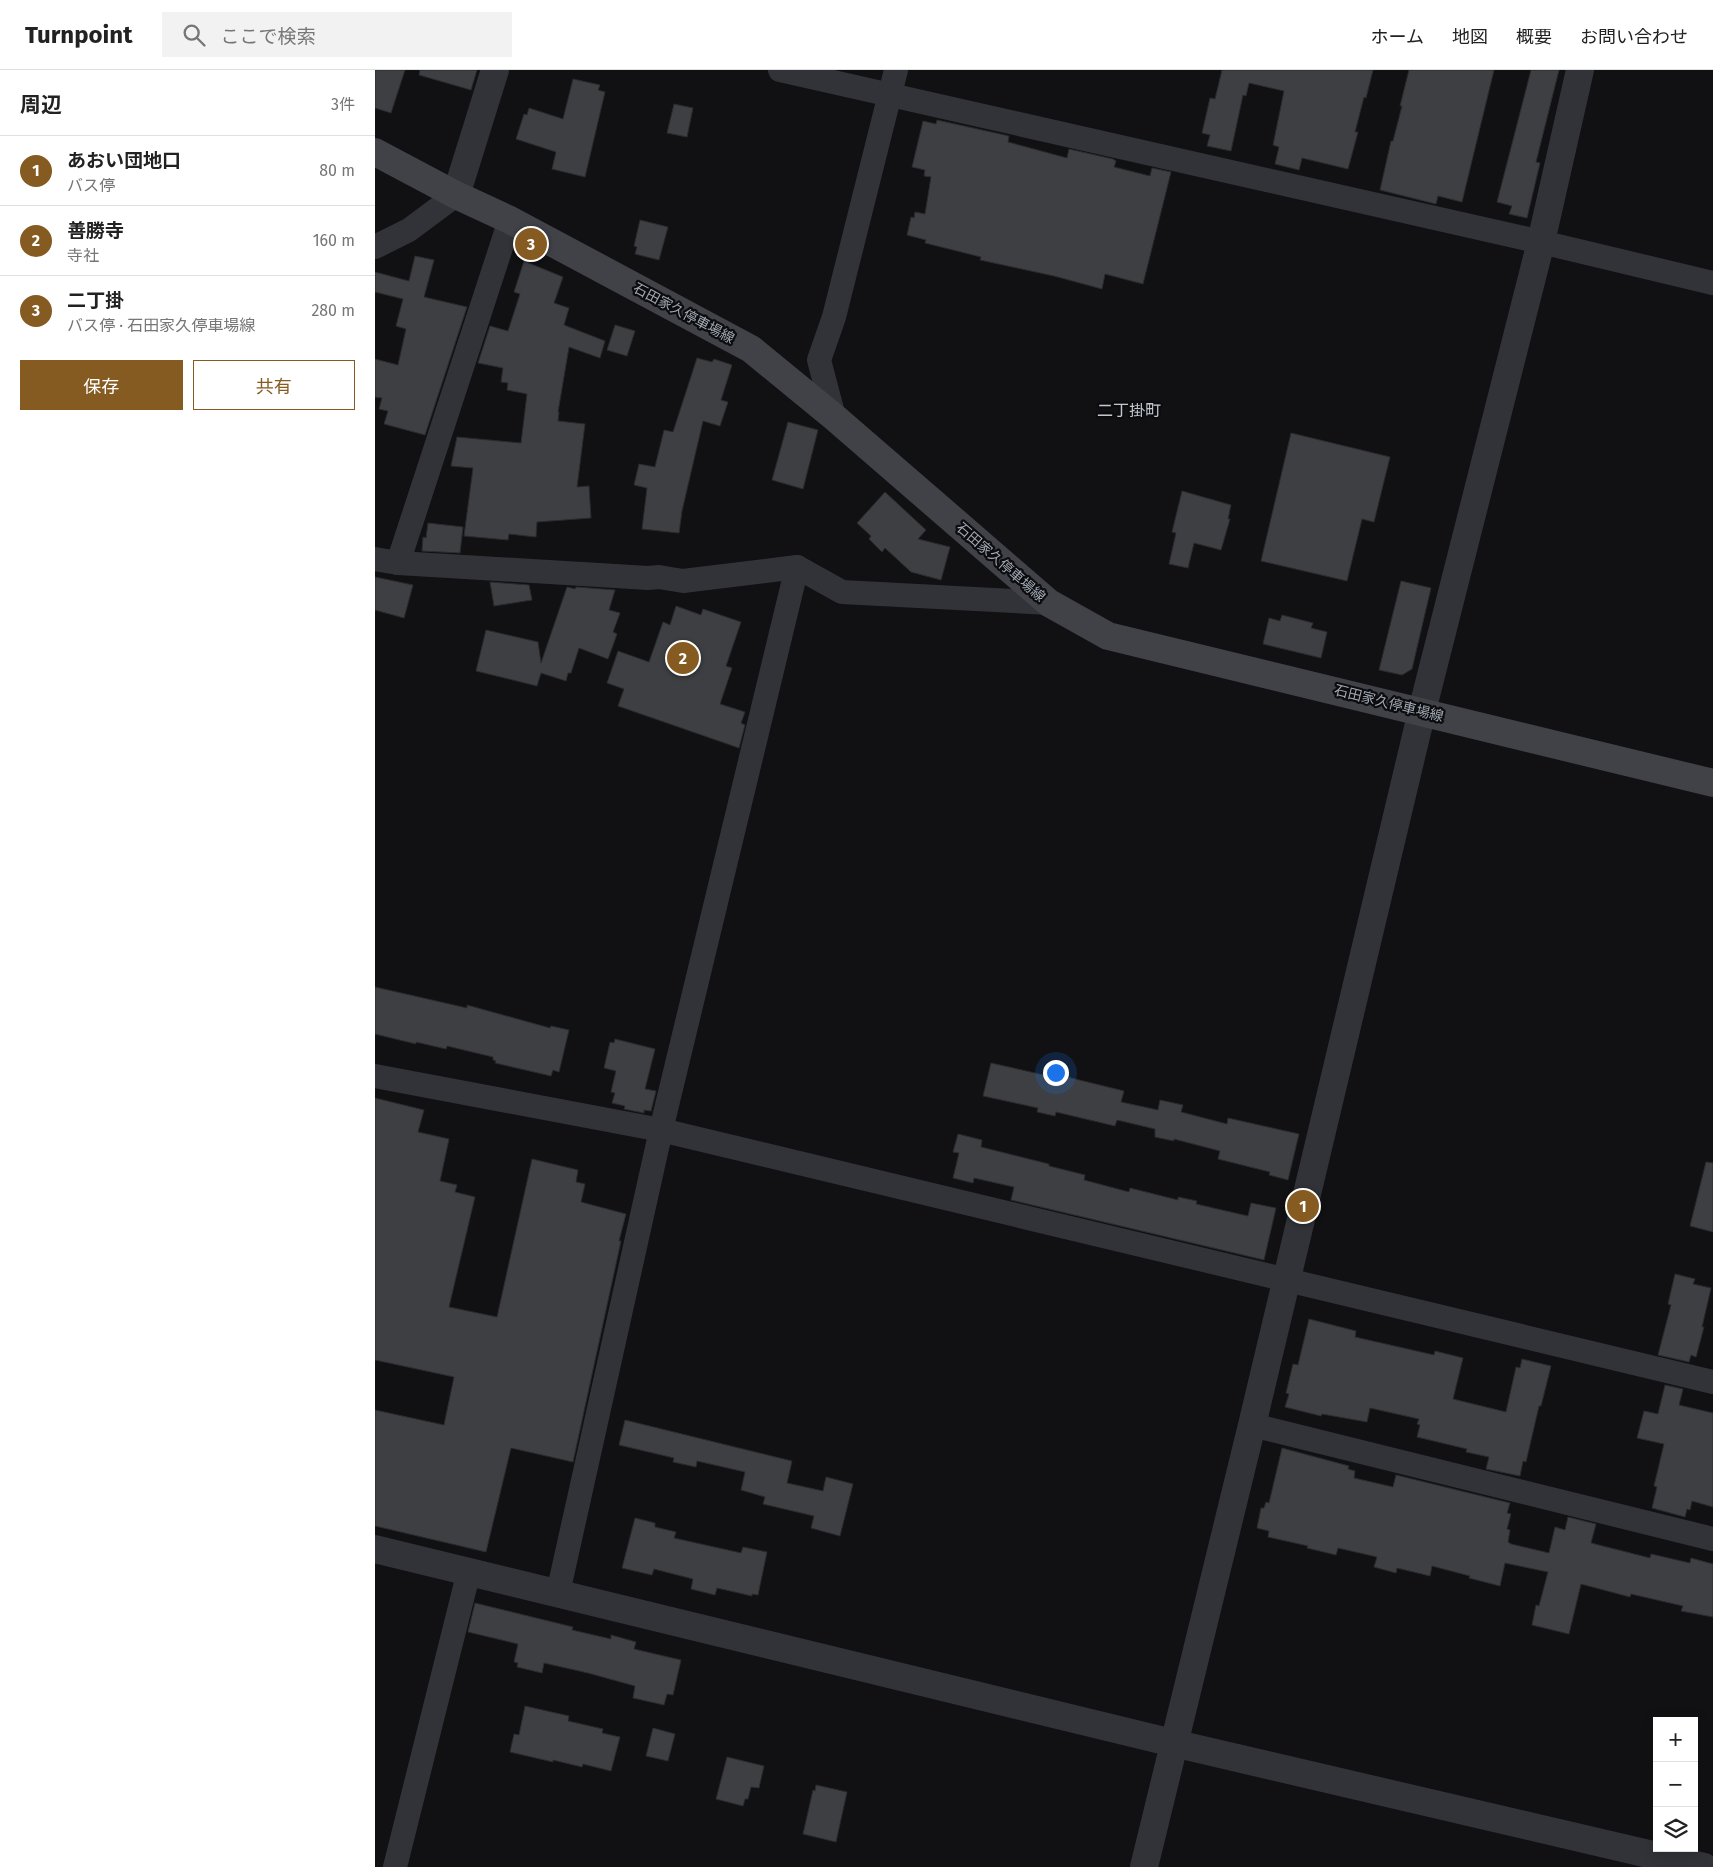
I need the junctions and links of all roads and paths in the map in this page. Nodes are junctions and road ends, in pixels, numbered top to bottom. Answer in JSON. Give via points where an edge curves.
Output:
{"nodes":[{"id":1,"x":495,"y":70,"type":"edge"},
{"id":2,"x":780,"y":70,"type":"edge"},
{"id":3,"x":896,"y":70,"type":"edge"},
{"id":4,"x":1580,"y":70,"type":"edge"},
{"id":5,"x":889,"y":96,"type":"junction"},
{"id":6,"x":375,"y":152,"type":"edge"},
{"id":7,"x":456,"y":195,"type":"junction"},
{"id":8,"x":510,"y":220,"type":"junction"},
{"id":9,"x":1541,"y":242,"type":"junction"},
{"id":10,"x":375,"y":247,"type":"edge"},
{"id":11,"x":1713,"y":283,"type":"edge"},
{"id":12,"x":834,"y":417,"type":"junction"},
{"id":13,"x":375,"y":559,"type":"edge"},
{"id":14,"x":398,"y":563,"type":"junction"},
{"id":15,"x":797,"y":567,"type":"junction"},
{"id":16,"x":1049,"y":604,"type":"junction"},
{"id":17,"x":1422,"y":711,"type":"junction"},
{"id":18,"x":1713,"y":783,"type":"edge"},
{"id":19,"x":375,"y":1076,"type":"edge"},
{"id":20,"x":661,"y":1130,"type":"junction"},
{"id":21,"x":1287,"y":1280,"type":"junction"},
{"id":22,"x":1713,"y":1382,"type":"edge"},
{"id":23,"x":1252,"y":1425,"type":"junction"},
{"id":24,"x":1713,"y":1539,"type":"edge"},
{"id":25,"x":375,"y":1549,"type":"edge"},
{"id":26,"x":469,"y":1572,"type":"junction"},
{"id":27,"x":558,"y":1593,"type":"junction"},
{"id":28,"x":1173,"y":1743,"type":"junction"},
{"id":29,"x":395,"y":1867,"type":"edge"},
{"id":30,"x":1144,"y":1867,"type":"edge"},
{"id":31,"x":1704,"y":1867,"type":"edge"}],
"edges":[{"from":1,"to":7,"type":"street"},
{"from":2,"to":5,"type":"street"},
{"from":3,"to":5,"type":"street"},
{"from":4,"to":9,"type":"street"},
{"from":5,"to":9,"type":"street"},
{"from":5,"to":12,"type":"street","via":[[835,317],[819,360]]},
{"from":6,"to":7,"type":"main road","name":"石田家久停車場線"},
{"from":7,"to":8,"type":"main road","name":"石田家久停車場線"},
{"from":7,"to":10,"type":"street","via":[[409,230]]},
{"from":8,"to":12,"type":"main road","name":"石田家久停車場線","via":[[751,349]]},
{"from":8,"to":14,"type":"street"},
{"from":9,"to":11,"type":"street"},
{"from":9,"to":17,"type":"street"},
{"from":12,"to":16,"type":"main road","name":"石田家久停車場線"},
{"from":13,"to":14,"type":"street"},
{"from":14,"to":15,"type":"street","via":[[683,581]]},
{"from":15,"to":16,"type":"street","via":[[842,592]]},
{"from":15,"to":20,"type":"street"},
{"from":16,"to":17,"type":"main road","name":"石田家久停車場線","via":[[1108,636]]},
{"from":17,"to":18,"type":"main road","name":"石田家久停車場線"},
{"from":17,"to":21,"type":"street"},
{"from":19,"to":20,"type":"street"},
{"from":20,"to":21,"type":"street"},
{"from":20,"to":27,"type":"street"},
{"from":21,"to":22,"type":"street"},
{"from":21,"to":23,"type":"street"},
{"from":23,"to":24,"type":"street"},
{"from":23,"to":28,"type":"street"},
{"from":25,"to":26,"type":"street"},
{"from":26,"to":27,"type":"street"},
{"from":26,"to":29,"type":"street"},
{"from":27,"to":28,"type":"street"},
{"from":28,"to":30,"type":"street"},
{"from":28,"to":31,"type":"street"}]}
